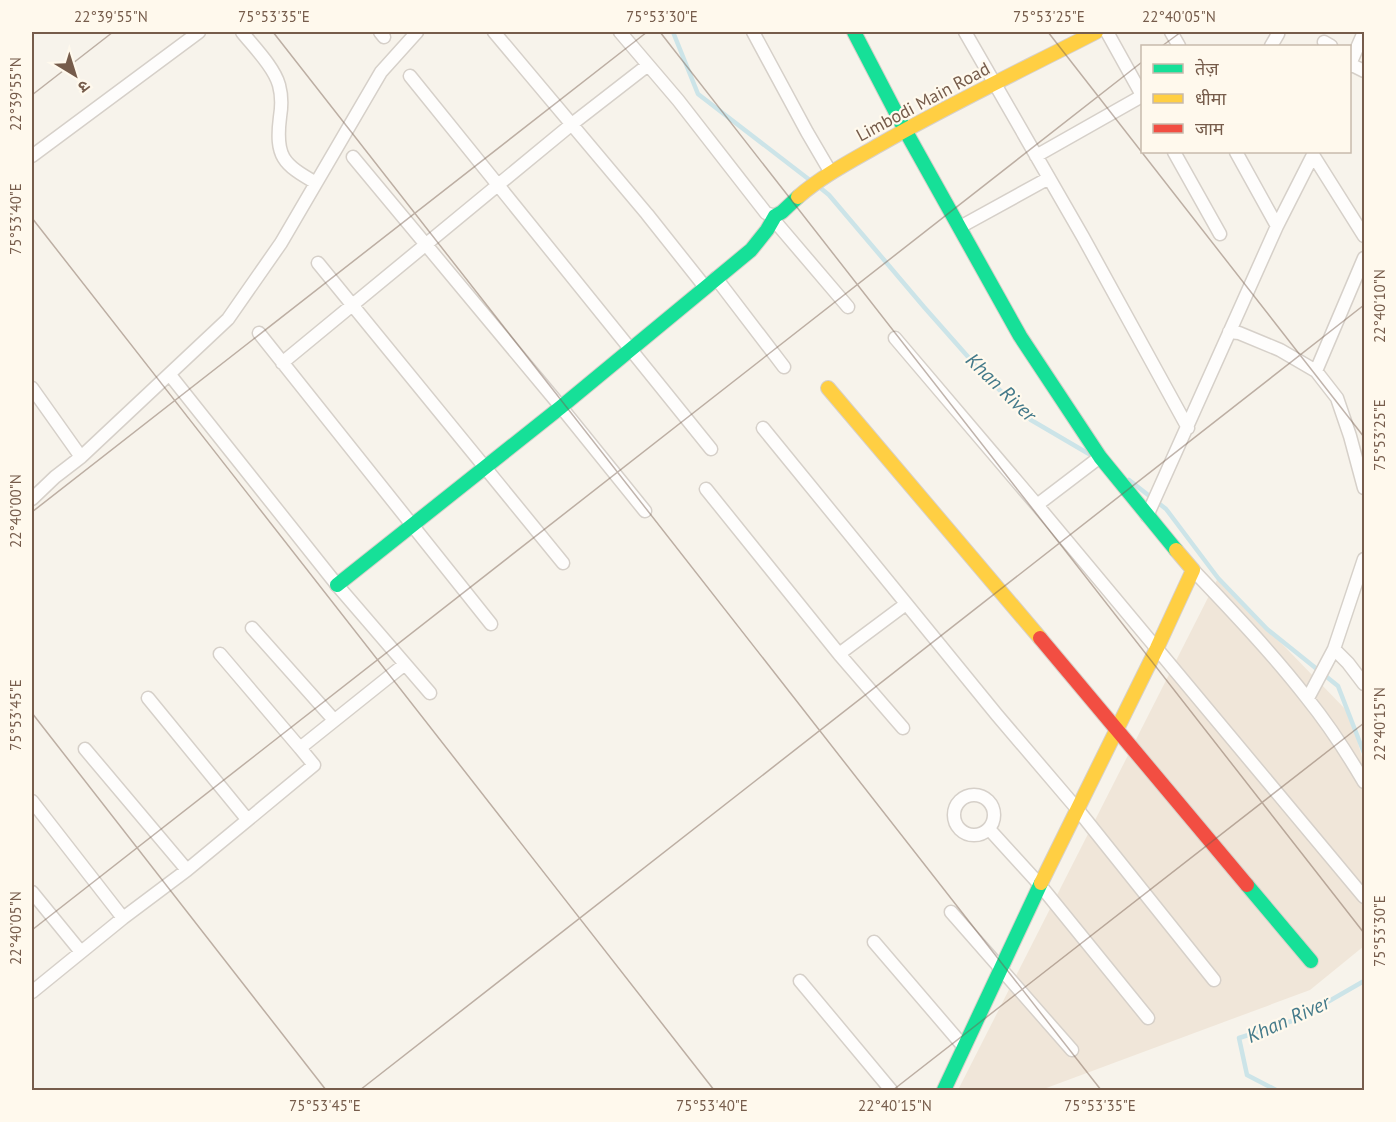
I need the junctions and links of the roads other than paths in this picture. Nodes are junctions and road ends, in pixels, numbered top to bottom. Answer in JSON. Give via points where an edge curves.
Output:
{"nodes":[{"id":1,"x":199,"y":32,"type":"edge"},
{"id":2,"x":242,"y":32,"type":"edge"},
{"id":3,"x":417,"y":32,"type":"edge"},
{"id":4,"x":494,"y":32,"type":"edge"},
{"id":5,"x":620,"y":32,"type":"edge"},
{"id":6,"x":753,"y":32,"type":"edge"},
{"id":7,"x":854,"y":32,"type":"edge"},
{"id":8,"x":965,"y":32,"type":"edge"},
{"id":9,"x":1096,"y":32,"type":"edge"},
{"id":10,"x":1107,"y":32,"type":"edge"},
{"id":11,"x":1365,"y":32,"type":"edge"},
{"id":12,"x":1351,"y":63,"type":"edge"},
{"id":13,"x":648,"y":65,"type":"junction"},
{"id":14,"x":410,"y":76,"type":"dead end"},
{"id":15,"x":994,"y":84,"type":"junction"},
{"id":16,"x":1141,"y":92,"type":"edge"},
{"id":17,"x":1141,"y":97,"type":"edge"},
{"id":18,"x":572,"y":124,"type":"junction"},
{"id":19,"x":905,"y":130,"type":"junction"},
{"id":20,"x":1175,"y":153,"type":"edge"},
{"id":21,"x":1237,"y":153,"type":"edge"},
{"id":22,"x":1313,"y":153,"type":"edge"},
{"id":23,"x":32,"y":156,"type":"edge"},
{"id":24,"x":1036,"y":156,"type":"junction"},
{"id":25,"x":353,"y":157,"type":"dead end"},
{"id":26,"x":829,"y":174,"type":"junction"},
{"id":27,"x":1049,"y":178,"type":"junction"},
{"id":28,"x":316,"y":183,"type":"junction"},
{"id":29,"x":498,"y":185,"type":"junction"},
{"id":30,"x":774,"y":218,"type":"junction"},
{"id":31,"x":1277,"y":226,"type":"junction"},
{"id":32,"x":960,"y":227,"type":"junction"},
{"id":33,"x":1220,"y":234,"type":"dead end"},
{"id":34,"x":1365,"y":236,"type":"edge"},
{"id":35,"x":425,"y":244,"type":"junction"},
{"id":36,"x":1365,"y":258,"type":"edge"},
{"id":37,"x":318,"y":263,"type":"dead end"},
{"id":38,"x":711,"y":283,"type":"junction"},
{"id":39,"x":352,"y":304,"type":"junction"},
{"id":40,"x":848,"y":307,"type":"dead end"},
{"id":41,"x":1229,"y":332,"type":"junction"},
{"id":42,"x":259,"y":333,"type":"dead end"},
{"id":43,"x":895,"y":338,"type":"dead end"},
{"id":44,"x":630,"y":350,"type":"junction"},
{"id":45,"x":282,"y":363,"type":"junction"},
{"id":46,"x":784,"y":367,"type":"dead end"},
{"id":47,"x":1316,"y":370,"type":"junction"},
{"id":48,"x":170,"y":375,"type":"junction"},
{"id":49,"x":32,"y":388,"type":"edge"},
{"id":50,"x":828,"y":388,"type":"dead end"},
{"id":51,"x":561,"y":407,"type":"junction"},
{"id":52,"x":763,"y":428,"type":"dead end"},
{"id":53,"x":1188,"y":428,"type":"junction"},
{"id":54,"x":711,"y":449,"type":"dead end"},
{"id":55,"x":81,"y":457,"type":"junction"},
{"id":56,"x":1100,"y":457,"type":"junction"},
{"id":57,"x":485,"y":467,"type":"junction"},
{"id":58,"x":1365,"y":488,"type":"edge"},
{"id":59,"x":706,"y":489,"type":"dead end"},
{"id":60,"x":32,"y":499,"type":"edge"},
{"id":61,"x":1038,"y":504,"type":"junction"},
{"id":62,"x":645,"y":511,"type":"dead end"},
{"id":63,"x":1147,"y":516,"type":"junction"},
{"id":64,"x":412,"y":525,"type":"junction"},
{"id":65,"x":1365,"y":559,"type":"edge"},
{"id":66,"x":563,"y":562,"type":"dead end"},
{"id":67,"x":1193,"y":570,"type":"junction"},
{"id":68,"x":337,"y":585,"type":"junction"},
{"id":69,"x":906,"y":604,"type":"junction"},
{"id":70,"x":491,"y":624,"type":"dead end"},
{"id":71,"x":252,"y":628,"type":"dead end"},
{"id":72,"x":1157,"y":648,"type":"junction"},
{"id":73,"x":1334,"y":649,"type":"junction"},
{"id":74,"x":220,"y":654,"type":"dead end"},
{"id":75,"x":839,"y":654,"type":"junction"},
{"id":76,"x":405,"y":664,"type":"junction"},
{"id":77,"x":1365,"y":684,"type":"edge"},
{"id":78,"x":430,"y":693,"type":"dead end"},
{"id":79,"x":148,"y":698,"type":"dead end"},
{"id":80,"x":1308,"y":698,"type":"junction"},
{"id":81,"x":334,"y":720,"type":"junction"},
{"id":82,"x":903,"y":728,"type":"dead end"},
{"id":83,"x":1116,"y":730,"type":"junction"},
{"id":84,"x":300,"y":748,"type":"junction"},
{"id":85,"x":85,"y":749,"type":"dead end"},
{"id":86,"x":1365,"y":782,"type":"edge"},
{"id":87,"x":32,"y":801,"type":"edge"},
{"id":88,"x":1078,"y":810,"type":"junction"},
{"id":89,"x":247,"y":819,"type":"junction"},
{"id":90,"x":989,"y":829,"type":"dead end"},
{"id":91,"x":187,"y":870,"type":"junction"},
{"id":92,"x":1040,"y":885,"type":"junction"},
{"id":93,"x":32,"y":892,"type":"edge"},
{"id":94,"x":1365,"y":897,"type":"edge"},
{"id":95,"x":951,"y":912,"type":"dead end"},
{"id":96,"x":123,"y":918,"type":"junction"},
{"id":97,"x":874,"y":942,"type":"dead end"},
{"id":98,"x":81,"y":952,"type":"junction"},
{"id":99,"x":1311,"y":961,"type":"dead end"},
{"id":100,"x":1001,"y":969,"type":"junction"},
{"id":101,"x":1214,"y":980,"type":"dead end"},
{"id":102,"x":800,"y":981,"type":"dead end"},
{"id":103,"x":32,"y":992,"type":"edge"},
{"id":104,"x":1148,"y":1018,"type":"dead end"},
{"id":105,"x":964,"y":1047,"type":"junction"},
{"id":106,"x":1072,"y":1050,"type":"dead end"},
{"id":107,"x":891,"y":1090,"type":"edge"},
{"id":108,"x":944,"y":1090,"type":"edge"}],
"edges":[{"from":1,"to":23,"type":"street"},
{"from":2,"to":28,"type":"street","via":[[278,81],[282,96],[281,153],[289,165]]},
{"from":3,"to":28,"type":"street","via":[[381,72]]},
{"from":4,"to":18,"type":"street"},
{"from":5,"to":13,"type":"street"},
{"from":6,"to":26,"type":"street"},
{"from":7,"to":19,"type":"street"},
{"from":8,"to":15,"type":"street"},
{"from":9,"to":15,"type":"street","name":"Limbodi Main Road"},
{"from":10,"to":16,"type":"street"},
{"from":11,"to":12,"type":"street"},
{"from":13,"to":18,"type":"street"},
{"from":13,"to":30,"type":"street"},
{"from":14,"to":29,"type":"street"},
{"from":15,"to":19,"type":"street","name":"Limbodi Main Road"},
{"from":15,"to":24,"type":"street"},
{"from":17,"to":24,"type":"street"},
{"from":18,"to":29,"type":"street"},
{"from":18,"to":38,"type":"street"},
{"from":19,"to":26,"type":"street","name":"Limbodi Main Road"},
{"from":19,"to":32,"type":"street"},
{"from":20,"to":33,"type":"street"},
{"from":21,"to":31,"type":"street"},
{"from":22,"to":31,"type":"street"},
{"from":22,"to":34,"type":"street"},
{"from":24,"to":27,"type":"street"},
{"from":25,"to":35,"type":"street"},
{"from":26,"to":30,"type":"street","name":"Limbodi Main Road"},
{"from":27,"to":32,"type":"street"},
{"from":27,"to":53,"type":"street"},
{"from":28,"to":48,"type":"street","via":[[281,243],[228,319]]},
{"from":29,"to":35,"type":"street"},
{"from":29,"to":44,"type":"street"},
{"from":30,"to":38,"type":"street","name":"Limbodi Main Road","via":[[751,250]]},
{"from":30,"to":40,"type":"street"},
{"from":31,"to":41,"type":"street"},
{"from":32,"to":56,"type":"street","via":[[1020,336]]},
{"from":35,"to":39,"type":"street"},
{"from":35,"to":51,"type":"street"},
{"from":36,"to":47,"type":"street"},
{"from":37,"to":39,"type":"street"},
{"from":38,"to":44,"type":"street","name":"Limbodi Main Road"},
{"from":38,"to":46,"type":"street"},
{"from":39,"to":45,"type":"street"},
{"from":39,"to":57,"type":"street"},
{"from":41,"to":47,"type":"street","via":[[1280,350]]},
{"from":41,"to":53,"type":"street"},
{"from":42,"to":45,"type":"street"},
{"from":43,"to":61,"type":"street"},
{"from":44,"to":51,"type":"street","name":"Limbodi Main Road"},
{"from":44,"to":54,"type":"street"},
{"from":45,"to":64,"type":"street"},
{"from":47,"to":58,"type":"street","via":[[1337,398]]},
{"from":48,"to":55,"type":"street"},
{"from":48,"to":68,"type":"street"},
{"from":49,"to":55,"type":"street"},
{"from":50,"to":83,"type":"street"},
{"from":51,"to":57,"type":"street","name":"Limbodi Main Road"},
{"from":51,"to":62,"type":"street"},
{"from":52,"to":69,"type":"street"},
{"from":53,"to":63,"type":"street"},
{"from":55,"to":60,"type":"street"},
{"from":56,"to":61,"type":"street"},
{"from":56,"to":63,"type":"street"},
{"from":57,"to":64,"type":"street","name":"Limbodi Main Road"},
{"from":57,"to":66,"type":"street"},
{"from":59,"to":75,"type":"street"},
{"from":61,"to":72,"type":"street"},
{"from":63,"to":67,"type":"street"},
{"from":64,"to":68,"type":"street","name":"Limbodi Main Road"},
{"from":64,"to":70,"type":"street"},
{"from":65,"to":73,"type":"street"},
{"from":67,"to":72,"type":"street"},
{"from":67,"to":80,"type":"street"},
{"from":68,"to":76,"type":"street"},
{"from":69,"to":75,"type":"street"},
{"from":69,"to":88,"type":"street"},
{"from":71,"to":81,"type":"street"},
{"from":72,"to":83,"type":"street"},
{"from":72,"to":94,"type":"street"},
{"from":73,"to":77,"type":"street"},
{"from":73,"to":80,"type":"street"},
{"from":74,"to":84,"type":"street"},
{"from":75,"to":82,"type":"street"},
{"from":76,"to":78,"type":"street"},
{"from":76,"to":81,"type":"street"},
{"from":79,"to":89,"type":"street"},
{"from":80,"to":86,"type":"street"},
{"from":81,"to":84,"type":"street"},
{"from":83,"to":88,"type":"street"},
{"from":83,"to":99,"type":"street"},
{"from":84,"to":89,"type":"street","via":[[314,765]]},
{"from":85,"to":91,"type":"street"},
{"from":87,"to":96,"type":"street"},
{"from":88,"to":92,"type":"street"},
{"from":88,"to":101,"type":"street"},
{"from":89,"to":91,"type":"street"},
{"from":90,"to":92,"type":"street"},
{"from":91,"to":96,"type":"street"},
{"from":92,"to":100,"type":"street"},
{"from":92,"to":104,"type":"street"},
{"from":93,"to":98,"type":"street"},
{"from":95,"to":100,"type":"street"},
{"from":96,"to":98,"type":"street"},
{"from":97,"to":105,"type":"street"},
{"from":98,"to":103,"type":"street"},
{"from":100,"to":105,"type":"street"},
{"from":100,"to":106,"type":"street"},
{"from":102,"to":107,"type":"street"},
{"from":105,"to":108,"type":"street"}]}
